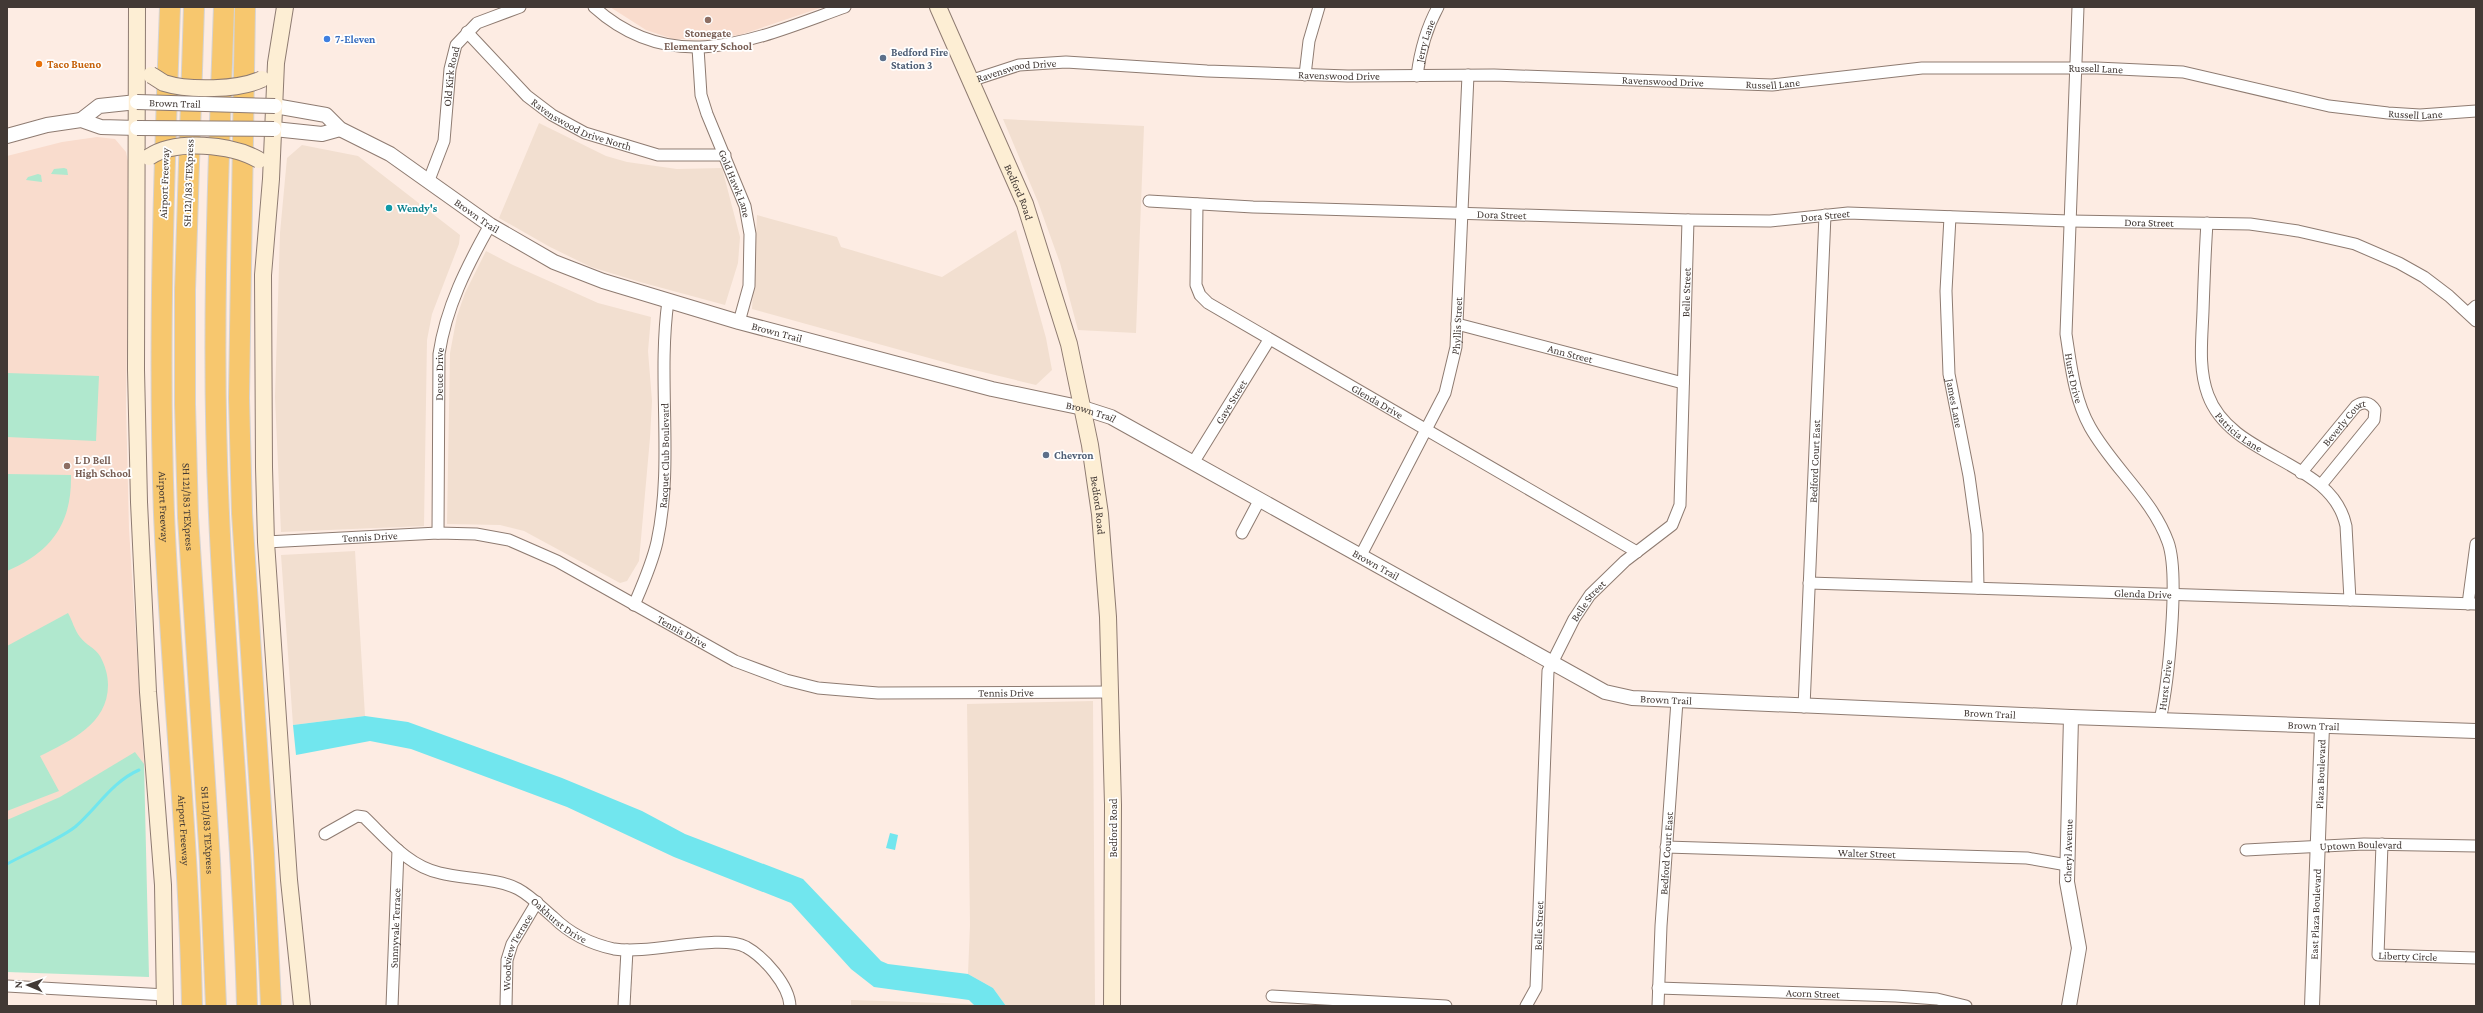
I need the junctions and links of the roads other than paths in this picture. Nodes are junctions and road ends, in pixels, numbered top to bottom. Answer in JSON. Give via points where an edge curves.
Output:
{"nodes":[{"id":1,"x":137,"y":7,"type":"edge"},
{"id":2,"x":170,"y":7,"type":"edge"},
{"id":3,"x":194,"y":7,"type":"edge"},
{"id":4,"x":224,"y":7,"type":"edge"},
{"id":5,"x":245,"y":7,"type":"edge"},
{"id":6,"x":254,"y":7,"type":"edge"},
{"id":7,"x":285,"y":7,"type":"edge"},
{"id":8,"x":520,"y":7,"type":"edge"},
{"id":9,"x":594,"y":7,"type":"edge"},
{"id":10,"x":845,"y":7,"type":"edge"},
{"id":11,"x":938,"y":7,"type":"edge"},
{"id":12,"x":1319,"y":7,"type":"edge"},
{"id":13,"x":1438,"y":7,"type":"edge"},
{"id":14,"x":2078,"y":7,"type":"edge"},
{"id":15,"x":245,"y":32,"type":"junction"},
{"id":16,"x":467,"y":32,"type":"junction"},
{"id":17,"x":138,"y":36,"type":"junction"},
{"id":18,"x":698,"y":48,"type":"junction"},
{"id":19,"x":276,"y":63,"type":"junction"},
{"id":20,"x":2075,"y":68,"type":"junction"},
{"id":21,"x":1305,"y":75,"type":"junction"},
{"id":22,"x":1468,"y":75,"type":"junction"},
{"id":23,"x":1417,"y":76,"type":"junction"},
{"id":24,"x":970,"y":81,"type":"junction"},
{"id":25,"x":1712,"y":84,"type":"joint"},
{"id":26,"x":137,"y":102,"type":"junction"},
{"id":27,"x":275,"y":106,"type":"junction"},
{"id":28,"x":2476,"y":111,"type":"edge"},
{"id":29,"x":81,"y":120,"type":"junction"},
{"id":30,"x":137,"y":128,"type":"junction"},
{"id":31,"x":274,"y":129,"type":"junction"},
{"id":32,"x":340,"y":129,"type":"junction"},
{"id":33,"x":7,"y":136,"type":"edge"},
{"id":34,"x":725,"y":155,"type":"junction"},
{"id":35,"x":138,"y":176,"type":"junction"},
{"id":36,"x":271,"y":179,"type":"junction"},
{"id":37,"x":429,"y":180,"type":"junction"},
{"id":38,"x":1149,"y":201,"type":"dead end"},
{"id":39,"x":1197,"y":204,"type":"junction"},
{"id":40,"x":1462,"y":212,"type":"junction"},
{"id":41,"x":1825,"y":215,"type":"junction"},
{"id":42,"x":1950,"y":217,"type":"junction"},
{"id":43,"x":1688,"y":220,"type":"junction"},
{"id":44,"x":2070,"y":221,"type":"junction"},
{"id":45,"x":2207,"y":223,"type":"junction"},
{"id":46,"x":490,"y":225,"type":"junction"},
{"id":47,"x":668,"y":301,"type":"junction"},
{"id":48,"x":2472,"y":309,"type":"edge"},
{"id":49,"x":2476,"y":321,"type":"edge"},
{"id":50,"x":739,"y":322,"type":"junction"},
{"id":51,"x":1457,"y":324,"type":"junction"},
{"id":52,"x":1269,"y":340,"type":"junction"},
{"id":53,"x":1683,"y":383,"type":"junction"},
{"id":54,"x":1083,"y":408,"type":"junction"},
{"id":55,"x":1426,"y":429,"type":"junction"},
{"id":56,"x":1193,"y":463,"type":"junction"},
{"id":57,"x":2301,"y":473,"type":"junction"},
{"id":58,"x":2321,"y":486,"type":"junction"},
{"id":59,"x":1260,"y":499,"type":"junction"},
{"id":60,"x":438,"y":533,"type":"junction"},
{"id":61,"x":1242,"y":533,"type":"dead end"},
{"id":62,"x":266,"y":542,"type":"junction"},
{"id":63,"x":2476,"y":544,"type":"edge"},
{"id":64,"x":1637,"y":552,"type":"junction"},
{"id":65,"x":1361,"y":555,"type":"junction"},
{"id":66,"x":1809,"y":583,"type":"junction"},
{"id":67,"x":1978,"y":588,"type":"junction"},
{"id":68,"x":2172,"y":595,"type":"junction"},
{"id":69,"x":2350,"y":600,"type":"junction"},
{"id":70,"x":634,"y":604,"type":"junction"},
{"id":71,"x":2472,"y":604,"type":"edge"},
{"id":72,"x":1551,"y":664,"type":"junction"},
{"id":73,"x":1111,"y":692,"type":"junction"},
{"id":74,"x":1677,"y":701,"type":"junction"},
{"id":75,"x":1804,"y":707,"type":"junction"},
{"id":76,"x":2071,"y":717,"type":"junction"},
{"id":77,"x":2160,"y":720,"type":"junction"},
{"id":78,"x":2322,"y":726,"type":"junction"},
{"id":79,"x":2476,"y":731,"type":"edge"},
{"id":80,"x":2319,"y":822,"type":"joint"},
{"id":81,"x":325,"y":834,"type":"dead end"},
{"id":82,"x":2382,"y":844,"type":"junction"},
{"id":83,"x":2476,"y":846,"type":"edge"},
{"id":84,"x":1666,"y":847,"type":"junction"},
{"id":85,"x":2318,"y":847,"type":"junction"},
{"id":86,"x":398,"y":850,"type":"junction"},
{"id":87,"x":2246,"y":850,"type":"dead end"},
{"id":88,"x":2067,"y":865,"type":"junction"},
{"id":89,"x":537,"y":902,"type":"junction"},
{"id":90,"x":627,"y":950,"type":"junction"},
{"id":91,"x":2476,"y":958,"type":"edge"},
{"id":92,"x":7,"y":986,"type":"edge"},
{"id":93,"x":1658,"y":988,"type":"junction"},
{"id":94,"x":1272,"y":996,"type":"dead end"},
{"id":95,"x":165,"y":1001,"type":"edge"},
{"id":96,"x":192,"y":1006,"type":"edge"},
{"id":97,"x":216,"y":1006,"type":"edge"},
{"id":98,"x":247,"y":1006,"type":"edge"},
{"id":99,"x":271,"y":1006,"type":"edge"},
{"id":100,"x":302,"y":1006,"type":"edge"},
{"id":101,"x":392,"y":1006,"type":"edge"},
{"id":102,"x":506,"y":1006,"type":"edge"},
{"id":103,"x":624,"y":1006,"type":"edge"},
{"id":104,"x":790,"y":1006,"type":"edge"},
{"id":105,"x":1112,"y":1006,"type":"edge"},
{"id":106,"x":1446,"y":1006,"type":"edge"},
{"id":107,"x":1526,"y":1006,"type":"edge"},
{"id":108,"x":1658,"y":1006,"type":"edge"},
{"id":109,"x":1966,"y":1006,"type":"edge"},
{"id":110,"x":2069,"y":1006,"type":"edge"},
{"id":111,"x":2312,"y":1006,"type":"edge"}],
"edges":[{"from":1,"to":17,"type":"main road"},
{"from":2,"to":96,"type":"highway","name":"Airport Freeway","via":[[160,403],[164,517],[186,864]]},
{"from":3,"to":97,"type":"highway","name":"SH 121/183 TEXpress","via":[[185,290],[185,404],[188,517],[210,861]]},
{"from":4,"to":98,"type":"highway","via":[[215,291],[215,398],[218,506]]},
{"from":5,"to":15,"type":"highway"},
{"from":6,"to":15,"type":"highway"},
{"from":7,"to":19,"type":"main road"},
{"from":8,"to":16,"type":"street","name":"Old Kirk Road","via":[[477,24]]},
{"from":9,"to":18,"type":"street","via":[[604,16],[643,39],[661,45]]},
{"from":10,"to":18,"type":"street","via":[[778,31],[719,46]]},
{"from":11,"to":24,"type":"main road","name":"Bedford Road"},
{"from":12,"to":21,"type":"street","via":[[1309,41]]},
{"from":13,"to":23,"type":"street","name":"Jerry Lane","via":[[1430,21],[1420,51]]},
{"from":14,"to":20,"type":"street","name":"Hurst Drive"},
{"from":15,"to":99,"type":"highway","via":[[239,292],[242,483]]},
{"from":16,"to":34,"type":"street","name":"Ravenswood Drive North","via":[[527,96],[552,115],[585,133],[618,145],[658,154]]},
{"from":16,"to":37,"type":"street","name":"Old Kirk Road","via":[[453,53],[444,141]]},
{"from":17,"to":19,"type":"main road","bridge":true,"via":[[151,75],[164,83],[205,88],[250,85],[262,79]]},
{"from":17,"to":26,"type":"main road"},
{"from":18,"to":34,"type":"street","name":"Gold Hawk Lane","via":[[701,95],[706,114]]},
{"from":19,"to":27,"type":"main road"},
{"from":20,"to":25,"type":"street","name":"Russell Lane","via":[[1922,68],[1772,85]]},
{"from":20,"to":28,"type":"street","name":"Russell Lane","via":[[2183,72],[2329,106],[2388,113],[2420,115]]},
{"from":20,"to":44,"type":"street","name":"Hurst Drive"},
{"from":21,"to":23,"type":"street","name":"Ravenswood Drive"},
{"from":21,"to":24,"type":"street","name":"Ravenswood Drive","via":[[1045,62],[1019,65]]},
{"from":22,"to":23,"type":"street","name":"Ravenswood Drive"},
{"from":22,"to":25,"type":"street","name":"Ravenswood Drive"},
{"from":22,"to":40,"type":"street","name":"Phyllis Street"},
{"from":24,"to":54,"type":"main road","name":"Bedford Road","via":[[1025,204],[1068,344]]},
{"from":26,"to":27,"type":"street","name":"Brown Trail","bridge":true},
{"from":26,"to":29,"type":"street","name":"Brown Trail","via":[[100,106]]},
{"from":26,"to":30,"type":"main road"},
{"from":27,"to":31,"type":"main road"},
{"from":27,"to":32,"type":"street","name":"Brown Trail","via":[[326,115]]},
{"from":29,"to":30,"type":"street","name":"Brown Trail","via":[[102,127]]},
{"from":29,"to":33,"type":"street","name":"Brown Trail","via":[[47,125]]},
{"from":30,"to":31,"type":"street","name":"Brown Trail","bridge":true},
{"from":30,"to":35,"type":"main road"},
{"from":31,"to":32,"type":"street","name":"Brown Trail","via":[[322,134]]},
{"from":31,"to":36,"type":"main road"},
{"from":32,"to":37,"type":"street","name":"Brown Trail","via":[[375,145]]},
{"from":34,"to":50,"type":"street","name":"Gold Hawk Lane","via":[[745,206],[750,234],[748,286]]},
{"from":35,"to":36,"type":"main road","bridge":true,"via":[[149,157],[161,150],[204,146],[247,154],[259,160]]},
{"from":35,"to":95,"type":"main road","via":[[136,370],[139,502],[162,885]]},
{"from":36,"to":62,"type":"main road","via":[[262,336]]},
{"from":37,"to":46,"type":"street","name":"Brown Trail"},
{"from":38,"to":39,"type":"street","name":"Dora Street"},
{"from":39,"to":40,"type":"street","name":"Dora Street"},
{"from":39,"to":52,"type":"street","name":"Glenda Drive","via":[[1195,276],[1200,295],[1208,303]]},
{"from":40,"to":43,"type":"street","name":"Dora Street"},
{"from":40,"to":51,"type":"street","name":"Phyllis Street"},
{"from":41,"to":42,"type":"street","name":"Dora Street","via":[[1848,213]]},
{"from":41,"to":43,"type":"street","name":"Dora Street","via":[[1770,221]]},
{"from":41,"to":66,"type":"street","name":"Bedford Court East"},
{"from":42,"to":44,"type":"street","name":"Dora Street"},
{"from":42,"to":67,"type":"street","name":"James Lane","via":[[1946,291],[1948,366],[1977,534]]},
{"from":43,"to":53,"type":"street","name":"Belle Street"},
{"from":44,"to":45,"type":"street","name":"Dora Street"},
{"from":44,"to":68,"type":"street","name":"Hurst Drive","via":[[2066,334],[2080,408],[2090,427],[2159,520],[2169,544],[2173,569]]},
{"from":45,"to":48,"type":"street","name":"Dora Street","via":[[2250,224],[2298,231],[2356,244],[2424,276]]},
{"from":45,"to":57,"type":"street","name":"Patricia Lane","via":[[2201,360],[2208,395],[2224,422],[2242,438]]},
{"from":46,"to":47,"type":"street","name":"Brown Trail","via":[[554,262],[603,281]]},
{"from":46,"to":60,"type":"street","name":"Deuce Drive","via":[[457,290],[442,335],[439,354]]},
{"from":47,"to":50,"type":"street","name":"Brown Trail"},
{"from":47,"to":70,"type":"street","name":"Racquet Club Boulevard","via":[[665,332],[662,511],[649,570]]},
{"from":48,"to":49,"type":"street","name":"Dora Street"},
{"from":50,"to":54,"type":"street","name":"Brown Trail","via":[[992,389]]},
{"from":51,"to":53,"type":"street","name":"Ann Street"},
{"from":51,"to":55,"type":"street","name":"Phyllis Street","via":[[1450,378]]},
{"from":52,"to":55,"type":"street","name":"Glenda Drive"},
{"from":52,"to":56,"type":"street","name":"Gaye Street"},
{"from":53,"to":64,"type":"street","name":"Belle Street","via":[[1680,505],[1672,525]]},
{"from":54,"to":56,"type":"street","name":"Brown Trail","via":[[1111,417]]},
{"from":54,"to":73,"type":"main road","name":"Bedford Road","via":[[1100,514]]},
{"from":55,"to":64,"type":"street","name":"Glenda Drive"},
{"from":55,"to":65,"type":"street","name":"Phyllis Street"},
{"from":56,"to":59,"type":"street","name":"Brown Trail"},
{"from":57,"to":58,"type":"street","name":"Patricia Lane"},
{"from":57,"to":58,"type":"street","name":"Beverly Court","via":[[2356,406],[2363,402],[2370,404],[2375,410],[2374,420]]},
{"from":58,"to":69,"type":"street","name":"Patricia Lane","via":[[2334,498],[2344,515],[2349,551]]},
{"from":59,"to":61,"type":"street"},
{"from":59,"to":65,"type":"street","name":"Brown Trail"},
{"from":60,"to":62,"type":"street","name":"Tennis Drive"},
{"from":60,"to":70,"type":"street","name":"Tennis Drive","via":[[476,534],[509,540],[557,561]]},
{"from":62,"to":100,"type":"main road","via":[[289,880]]},
{"from":63,"to":71,"type":"street"},
{"from":64,"to":72,"type":"street","name":"Belle Street","via":[[1590,595],[1574,619]]},
{"from":65,"to":72,"type":"street","name":"Brown Trail"},
{"from":66,"to":67,"type":"street","name":"Glenda Drive"},
{"from":66,"to":75,"type":"street","name":"Bedford Court East"},
{"from":67,"to":68,"type":"street","name":"Glenda Drive"},
{"from":68,"to":69,"type":"street","name":"Glenda Drive"},
{"from":68,"to":77,"type":"street","name":"Hurst Drive","via":[[2166,695]]},
{"from":69,"to":71,"type":"street","name":"Glenda Drive"},
{"from":70,"to":73,"type":"street","name":"Tennis Drive","via":[[756,671],[818,688],[878,693]]},
{"from":72,"to":74,"type":"street","name":"Brown Trail","via":[[1605,692],[1632,698]]},
{"from":72,"to":107,"type":"street","name":"Belle Street","via":[[1546,678],[1536,988]]},
{"from":73,"to":105,"type":"main road","name":"Bedford Road"},
{"from":74,"to":75,"type":"street","name":"Brown Trail"},
{"from":74,"to":84,"type":"street","name":"Bedford Court East"},
{"from":75,"to":76,"type":"street","name":"Brown Trail"},
{"from":76,"to":77,"type":"street","name":"Brown Trail"},
{"from":76,"to":88,"type":"street","name":"Cheryl Avenue"},
{"from":77,"to":78,"type":"street","name":"Brown Trail"},
{"from":78,"to":79,"type":"street","name":"Brown Trail"},
{"from":78,"to":80,"type":"street","name":"Plaza Boulevard"},
{"from":80,"to":85,"type":"street","name":"East Plaza Boulevard"},
{"from":81,"to":86,"type":"street","name":"Oakhurst Drive","via":[[357,816],[364,817]]},
{"from":82,"to":83,"type":"street","name":"Uptown Boulevard"},
{"from":82,"to":85,"type":"street","name":"Uptown Boulevard"},
{"from":82,"to":91,"type":"street","name":"Liberty Circle","via":[[2378,955]]},
{"from":84,"to":88,"type":"street","name":"Walter Street","via":[[2027,858]]},
{"from":84,"to":93,"type":"street","name":"Bedford Court East"},
{"from":85,"to":87,"type":"street","name":"Uptown Boulevard"},
{"from":85,"to":111,"type":"street","name":"East Plaza Boulevard"},
{"from":86,"to":89,"type":"street","name":"Oakhurst Drive","via":[[425,868],[517,888]]},
{"from":86,"to":101,"type":"street","name":"Sunnyvale Terrace"},
{"from":88,"to":110,"type":"street","name":"Cheryl Avenue","via":[[2079,948]]},
{"from":89,"to":90,"type":"street","name":"Oakhurst Drive","via":[[554,918],[583,938],[600,945]]},
{"from":89,"to":102,"type":"street","name":"Woodview Terrace","via":[[512,944],[507,960]]},
{"from":90,"to":103,"type":"street"},
{"from":90,"to":104,"type":"street","name":"Oakhurst Drive","via":[[713,943],[734,943],[746,947],[776,976],[787,993]]},
{"from":92,"to":95,"type":"street"},
{"from":93,"to":108,"type":"street","name":"Bedford Court East"},
{"from":93,"to":109,"type":"street","name":"Acorn Street","via":[[1896,996],[1937,999]]},
{"from":94,"to":106,"type":"street"}]}
